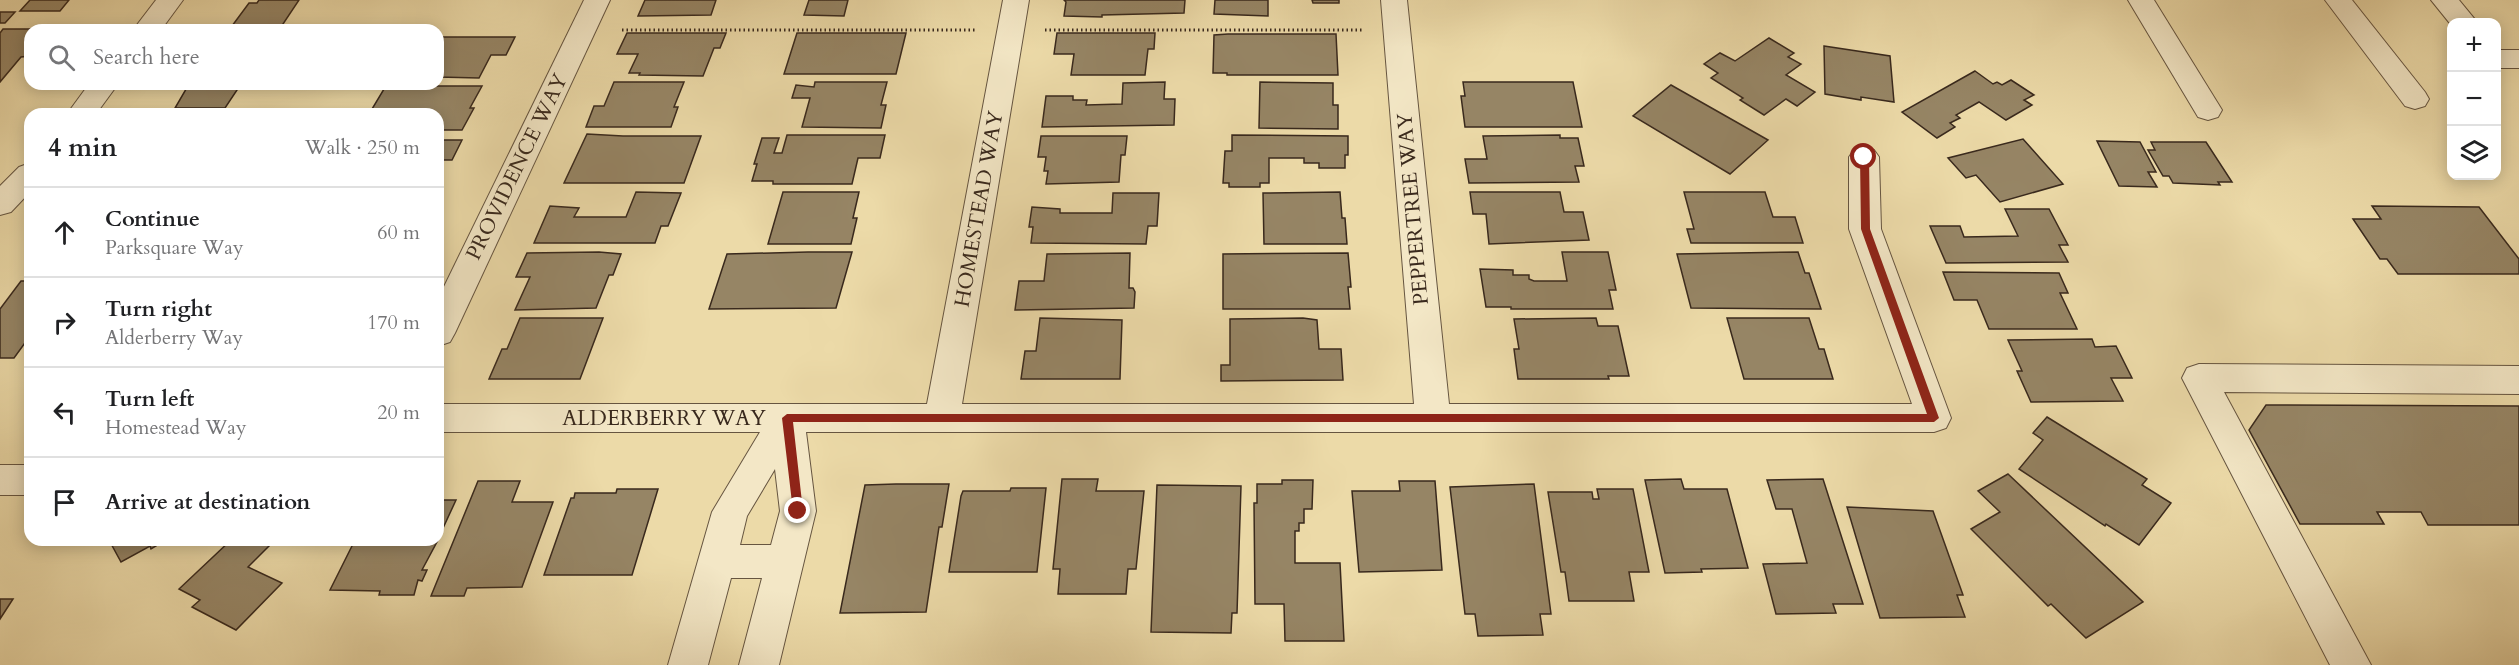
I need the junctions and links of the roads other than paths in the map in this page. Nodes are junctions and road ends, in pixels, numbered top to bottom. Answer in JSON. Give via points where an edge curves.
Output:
{"nodes":[{"id":1,"x":170,"y":0,"type":"edge"},
{"id":2,"x":597,"y":0,"type":"edge"},
{"id":3,"x":1016,"y":0,"type":"edge"},
{"id":4,"x":1394,"y":0,"type":"edge"},
{"id":5,"x":2140,"y":0,"type":"edge"},
{"id":6,"x":2338,"y":0,"type":"edge"},
{"id":7,"x":2444,"y":0,"type":"edge"},
{"id":8,"x":2460,"y":18,"type":"edge"},
{"id":9,"x":152,"y":24,"type":"edge"},
{"id":10,"x":2501,"y":59,"type":"edge"},
{"id":11,"x":2519,"y":59,"type":"edge"},
{"id":12,"x":99,"y":90,"type":"edge"},
{"id":13,"x":2415,"y":99,"type":"dead end"},
{"id":14,"x":86,"y":108,"type":"edge"},
{"id":15,"x":2208,"y":110,"type":"dead end"},
{"id":16,"x":1864,"y":157,"type":"dead end"},
{"id":17,"x":24,"y":180,"type":"edge"},
{"id":18,"x":0,"y":204,"type":"edge"},
{"id":19,"x":444,"y":320,"type":"edge"},
{"id":20,"x":2519,"y":380,"type":"edge"},
{"id":21,"x":444,"y":418,"type":"edge"},
{"id":22,"x":787,"y":418,"type":"junction"},
{"id":23,"x":942,"y":418,"type":"junction"},
{"id":24,"x":1433,"y":418,"type":"junction"},
{"id":25,"x":0,"y":480,"type":"edge"},
{"id":26,"x":24,"y":480,"type":"edge"},
{"id":27,"x":717,"y":561,"type":"junction"},
{"id":28,"x":785,"y":562,"type":"junction"},
{"id":29,"x":688,"y":665,"type":"edge"},
{"id":30,"x":759,"y":665,"type":"edge"},
{"id":31,"x":2351,"y":665,"type":"edge"}],
"edges":[{"from":1,"to":9,"type":"street"},
{"from":2,"to":19,"type":"street","name":"PROVIDENCE WAY"},
{"from":3,"to":23,"type":"street","name":"HOMESTEAD WAY"},
{"from":4,"to":24,"type":"street","name":"PEPPERTREE WAY"},
{"from":5,"to":15,"type":"street"},
{"from":6,"to":13,"type":"street"},
{"from":7,"to":8,"type":"street"},
{"from":10,"to":11,"type":"street"},
{"from":12,"to":14,"type":"street"},
{"from":16,"to":24,"type":"street","name":"ALDERBERRY WAY","via":[[1865,229],[1934,418]]},
{"from":17,"to":18,"type":"street"},
{"from":20,"to":31,"type":"street","via":[[2199,378]]},
{"from":21,"to":22,"type":"street","name":"ALDERBERRY WAY"},
{"from":22,"to":23,"type":"street","name":"ALDERBERRY WAY"},
{"from":22,"to":27,"type":"street","via":[[730,512]]},
{"from":22,"to":28,"type":"street","via":[[798,511]]},
{"from":23,"to":24,"type":"street","name":"ALDERBERRY WAY"},
{"from":25,"to":26,"type":"street"},
{"from":27,"to":28,"type":"street"},
{"from":27,"to":29,"type":"street"},
{"from":28,"to":30,"type":"street"}]}
